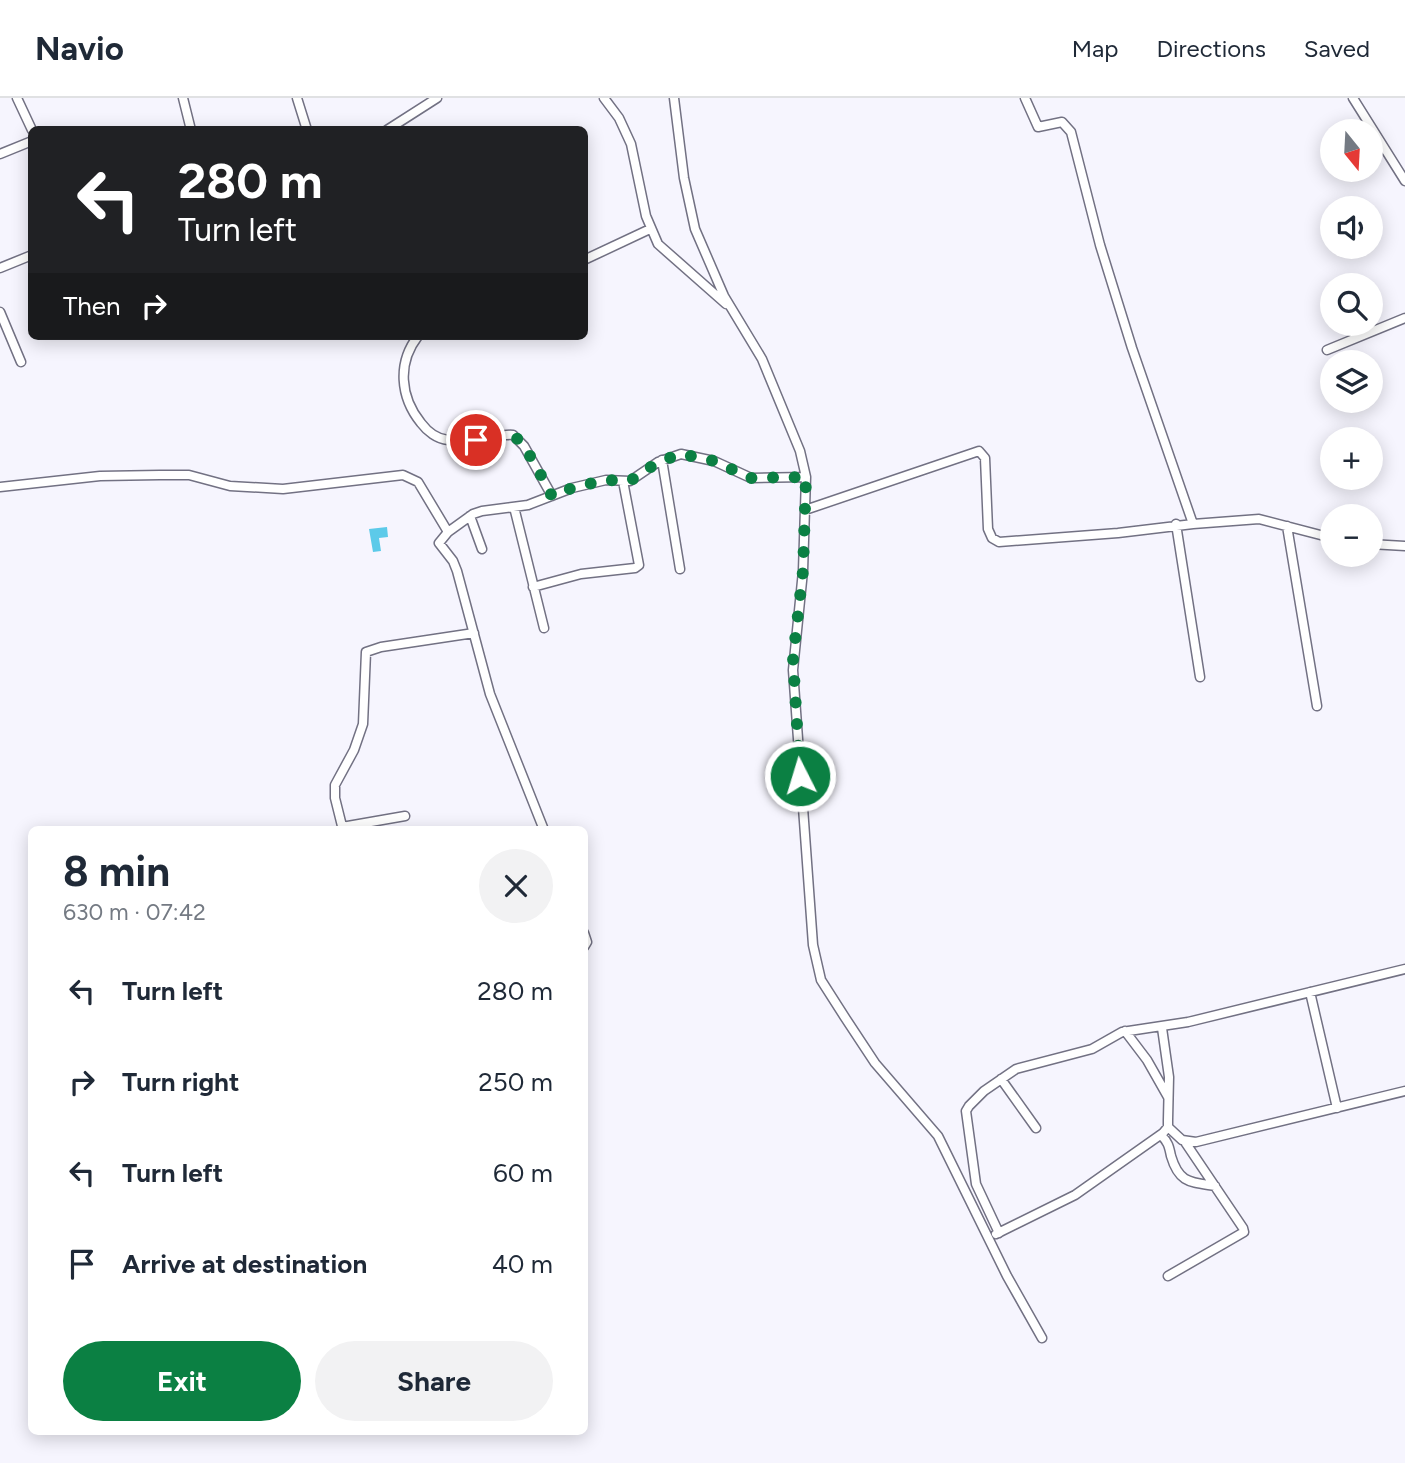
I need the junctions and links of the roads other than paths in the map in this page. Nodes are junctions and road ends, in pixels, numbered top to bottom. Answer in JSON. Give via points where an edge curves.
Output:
{"nodes":[{"id":1,"x":18,"y":98,"type":"edge"},
{"id":2,"x":183,"y":98,"type":"edge"},
{"id":3,"x":297,"y":98,"type":"edge"},
{"id":4,"x":437,"y":98,"type":"edge"},
{"id":5,"x":604,"y":98,"type":"edge"},
{"id":6,"x":674,"y":98,"type":"edge"},
{"id":7,"x":1025,"y":98,"type":"edge"},
{"id":8,"x":1353,"y":98,"type":"edge"},
{"id":9,"x":30,"y":126,"type":"edge"},
{"id":10,"x":190,"y":126,"type":"edge"},
{"id":11,"x":306,"y":126,"type":"edge"},
{"id":12,"x":393,"y":126,"type":"edge"},
{"id":13,"x":28,"y":142,"type":"edge"},
{"id":14,"x":0,"y":153,"type":"edge"},
{"id":15,"x":1405,"y":181,"type":"edge"},
{"id":16,"x":650,"y":229,"type":"junction"},
{"id":17,"x":28,"y":256,"type":"edge"},
{"id":18,"x":588,"y":258,"type":"edge"},
{"id":19,"x":0,"y":268,"type":"edge"},
{"id":20,"x":732,"y":308,"type":"junction"},
{"id":21,"x":0,"y":312,"type":"edge"},
{"id":22,"x":1405,"y":318,"type":"edge"},
{"id":23,"x":416,"y":340,"type":"edge"},
{"id":24,"x":1327,"y":350,"type":"dead end"},
{"id":25,"x":21,"y":362,"type":"dead end"},
{"id":26,"x":662,"y":460,"type":"junction"},
{"id":27,"x":806,"y":477,"type":"junction"},
{"id":28,"x":623,"y":481,"type":"junction"},
{"id":29,"x":0,"y":486,"type":"edge"},
{"id":30,"x":552,"y":496,"type":"junction"},
{"id":31,"x":514,"y":507,"type":"junction"},
{"id":32,"x":806,"y":510,"type":"junction"},
{"id":33,"x":470,"y":516,"type":"junction"},
{"id":34,"x":1176,"y":524,"type":"junction"},
{"id":35,"x":1193,"y":524,"type":"junction"},
{"id":36,"x":1287,"y":526,"type":"junction"},
{"id":37,"x":448,"y":532,"type":"junction"},
{"id":38,"x":1320,"y":535,"type":"edge"},
{"id":39,"x":1383,"y":545,"type":"edge"},
{"id":40,"x":1405,"y":546,"type":"edge"},
{"id":41,"x":482,"y":549,"type":"dead end"},
{"id":42,"x":680,"y":569,"type":"dead end"},
{"id":43,"x":533,"y":587,"type":"junction"},
{"id":44,"x":544,"y":628,"type":"dead end"},
{"id":45,"x":474,"y":633,"type":"junction"},
{"id":46,"x":1200,"y":677,"type":"dead end"},
{"id":47,"x":1317,"y":706,"type":"dead end"},
{"id":48,"x":405,"y":816,"type":"dead end"},
{"id":49,"x":342,"y":826,"type":"edge"},
{"id":50,"x":353,"y":826,"type":"edge"},
{"id":51,"x":542,"y":826,"type":"edge"},
{"id":52,"x":1405,"y":969,"type":"edge"},
{"id":53,"x":1310,"y":992,"type":"junction"},
{"id":54,"x":1162,"y":1028,"type":"junction"},
{"id":55,"x":1125,"y":1031,"type":"junction"},
{"id":56,"x":1001,"y":1079,"type":"junction"},
{"id":57,"x":1405,"y":1091,"type":"edge"},
{"id":58,"x":1169,"y":1100,"type":"junction"},
{"id":59,"x":1336,"y":1108,"type":"junction"},
{"id":60,"x":1168,"y":1127,"type":"junction"},
{"id":61,"x":1036,"y":1128,"type":"dead end"},
{"id":62,"x":1161,"y":1135,"type":"junction"},
{"id":63,"x":1185,"y":1142,"type":"junction"},
{"id":64,"x":1215,"y":1186,"type":"junction"},
{"id":65,"x":999,"y":1233,"type":"junction"},
{"id":66,"x":990,"y":1238,"type":"junction"},
{"id":67,"x":1168,"y":1276,"type":"dead end"},
{"id":68,"x":1042,"y":1338,"type":"dead end"}],
"edges":[{"from":1,"to":9,"type":"street"},
{"from":2,"to":10,"type":"street"},
{"from":3,"to":11,"type":"street"},
{"from":4,"to":12,"type":"street"},
{"from":5,"to":16,"type":"street","via":[[631,144]]},
{"from":6,"to":20,"type":"street","via":[[695,229]]},
{"from":7,"to":35,"type":"street","via":[[1038,127],[1062,122],[1071,132],[1132,348]]},
{"from":8,"to":15,"type":"street"},
{"from":13,"to":14,"type":"street"},
{"from":16,"to":18,"type":"street"},
{"from":16,"to":20,"type":"street","via":[[664,250]]},
{"from":17,"to":19,"type":"street"},
{"from":20,"to":27,"type":"street","via":[[762,359]]},
{"from":21,"to":25,"type":"street"},
{"from":22,"to":24,"type":"street"},
{"from":23,"to":30,"type":"street","via":[[403,379],[412,410],[423,426],[445,440],[513,435]]},
{"from":26,"to":27,"type":"street","via":[[681,454],[758,479]]},
{"from":26,"to":28,"type":"street"},
{"from":26,"to":42,"type":"street"},
{"from":27,"to":32,"type":"street"},
{"from":28,"to":30,"type":"street","via":[[606,480]]},
{"from":28,"to":43,"type":"street","via":[[639,565]]},
{"from":29,"to":37,"type":"street","via":[[100,475],[179,475],[230,486],[283,489],[403,475],[418,482]]},
{"from":30,"to":31,"type":"street"},
{"from":31,"to":33,"type":"street"},
{"from":31,"to":43,"type":"street"},
{"from":32,"to":34,"type":"street","via":[[979,451],[985,458],[988,529],[999,542]]},
{"from":32,"to":66,"type":"street","via":[[793,677],[817,967],[826,989],[875,1063],[938,1136]]},
{"from":33,"to":37,"type":"street"},
{"from":33,"to":41,"type":"street"},
{"from":34,"to":35,"type":"street"},
{"from":34,"to":46,"type":"street"},
{"from":35,"to":36,"type":"street","via":[[1259,519]]},
{"from":36,"to":38,"type":"street"},
{"from":36,"to":47,"type":"street"},
{"from":37,"to":45,"type":"street","via":[[439,543],[457,571]]},
{"from":39,"to":40,"type":"street"},
{"from":43,"to":44,"type":"street"},
{"from":45,"to":49,"type":"street","via":[[366,652],[363,724],[335,785]]},
{"from":45,"to":51,"type":"street","via":[[495,708]]},
{"from":48,"to":50,"type":"street"},
{"from":52,"to":53,"type":"street"},
{"from":53,"to":54,"type":"street"},
{"from":53,"to":59,"type":"street"},
{"from":54,"to":55,"type":"street"},
{"from":54,"to":58,"type":"street"},
{"from":55,"to":56,"type":"street","via":[[1092,1049],[1020,1067]]},
{"from":55,"to":58,"type":"street"},
{"from":56,"to":61,"type":"street"},
{"from":56,"to":65,"type":"street","via":[[969,1106],[966,1115],[976,1184]]},
{"from":57,"to":59,"type":"street"},
{"from":58,"to":60,"type":"street"},
{"from":59,"to":63,"type":"street"},
{"from":60,"to":62,"type":"street"},
{"from":60,"to":63,"type":"street"},
{"from":62,"to":64,"type":"street","via":[[1177,1173],[1188,1182]]},
{"from":62,"to":65,"type":"street","via":[[1075,1195]]},
{"from":63,"to":64,"type":"street"},
{"from":64,"to":67,"type":"street","via":[[1244,1233]]},
{"from":65,"to":66,"type":"street"},
{"from":66,"to":68,"type":"street"}]}
